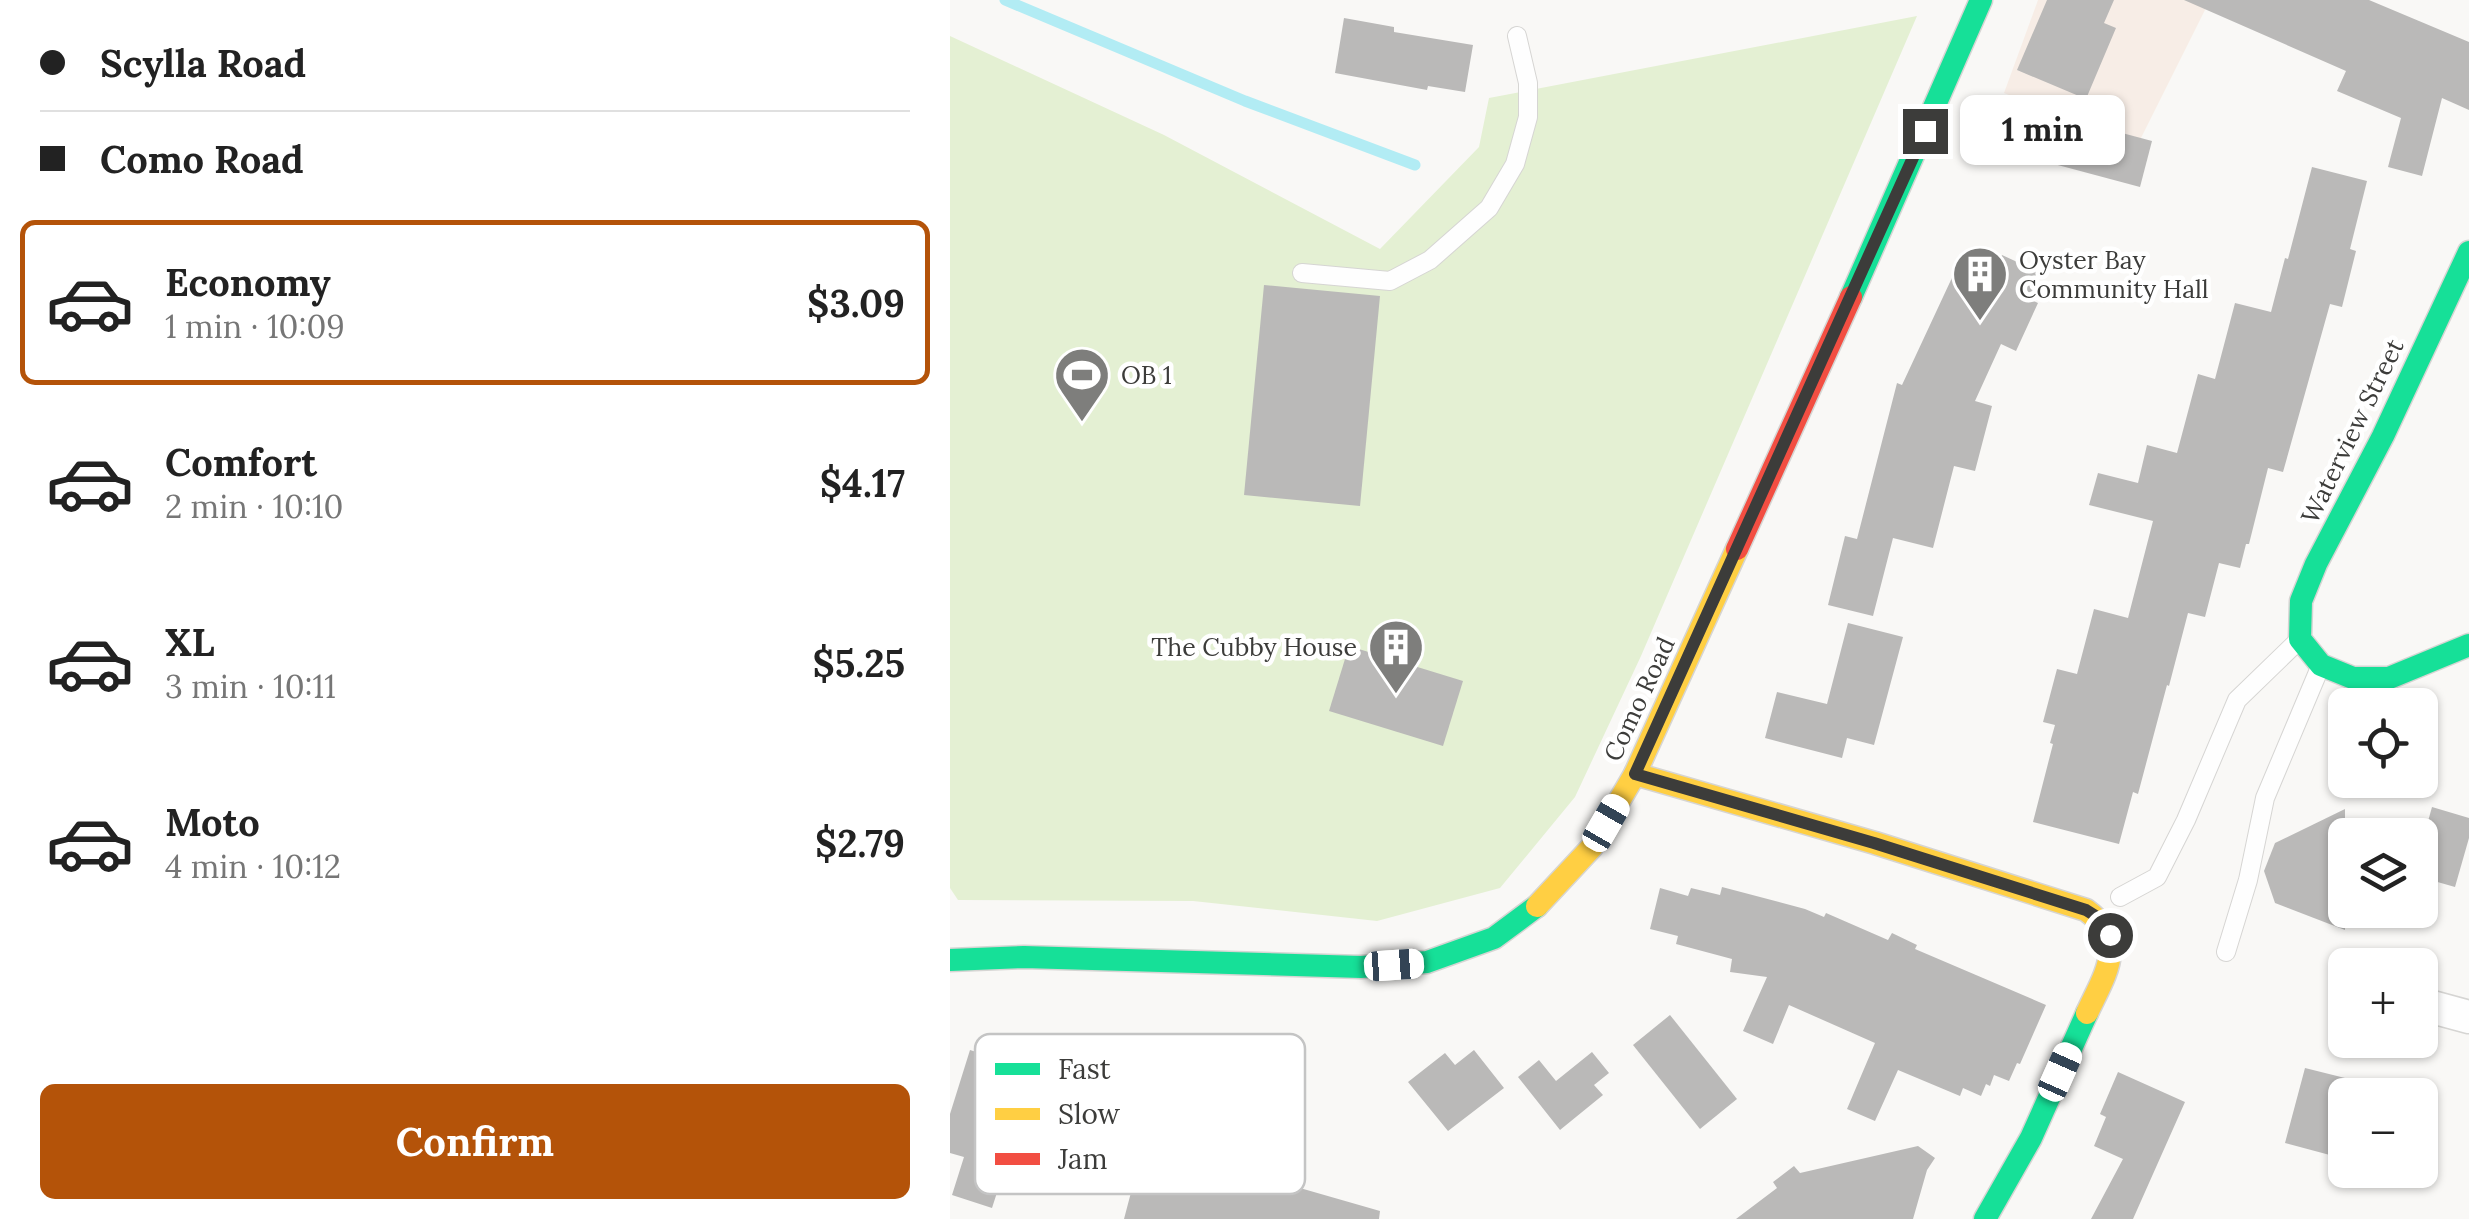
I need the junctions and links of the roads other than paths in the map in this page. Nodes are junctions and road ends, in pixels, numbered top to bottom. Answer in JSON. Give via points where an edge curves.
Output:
{"nodes":[{"id":1,"x":1981,"y":0,"type":"edge"},
{"id":2,"x":1517,"y":36,"type":"dead end"},
{"id":3,"x":2469,"y":252,"type":"edge"},
{"id":4,"x":1302,"y":272,"type":"dead end"},
{"id":5,"x":2300,"y":639,"type":"junction"},
{"id":6,"x":2469,"y":645,"type":"edge"},
{"id":7,"x":2321,"y":665,"type":"junction"},
{"id":8,"x":1635,"y":774,"type":"junction"},
{"id":9,"x":2120,"y":897,"type":"dead end"},
{"id":10,"x":2226,"y":952,"type":"dead end"},
{"id":11,"x":950,"y":960,"type":"edge"},
{"id":12,"x":2438,"y":1009,"type":"edge"},
{"id":13,"x":2469,"y":1017,"type":"edge"},
{"id":14,"x":1985,"y":1219,"type":"edge"}],
"edges":[{"from":1,"to":8,"type":"street","name":"Como Road"},
{"from":2,"to":4,"type":"lane","via":[[1528,118],[1515,164],[1490,208],[1430,260],[1390,280]]},
{"from":3,"to":5,"type":"street","name":"Waterview Street","via":[[2316,564],[2301,600]]},
{"from":5,"to":7,"type":"street"},
{"from":5,"to":9,"type":"lane","via":[[2237,700],[2156,877]]},
{"from":6,"to":7,"type":"street","via":[[2390,678],[2353,678]]},
{"from":7,"to":10,"type":"lane","via":[[2264,798]]},
{"from":8,"to":11,"type":"street","name":"Como Road","via":[[1592,847],[1543,900],[1494,938],[1427,962],[1361,967]]},
{"from":8,"to":14,"type":"street","via":[[1874,843],[2102,920],[2110,935],[2105,973],[2031,1138]]},
{"from":12,"to":13,"type":"street"}]}
